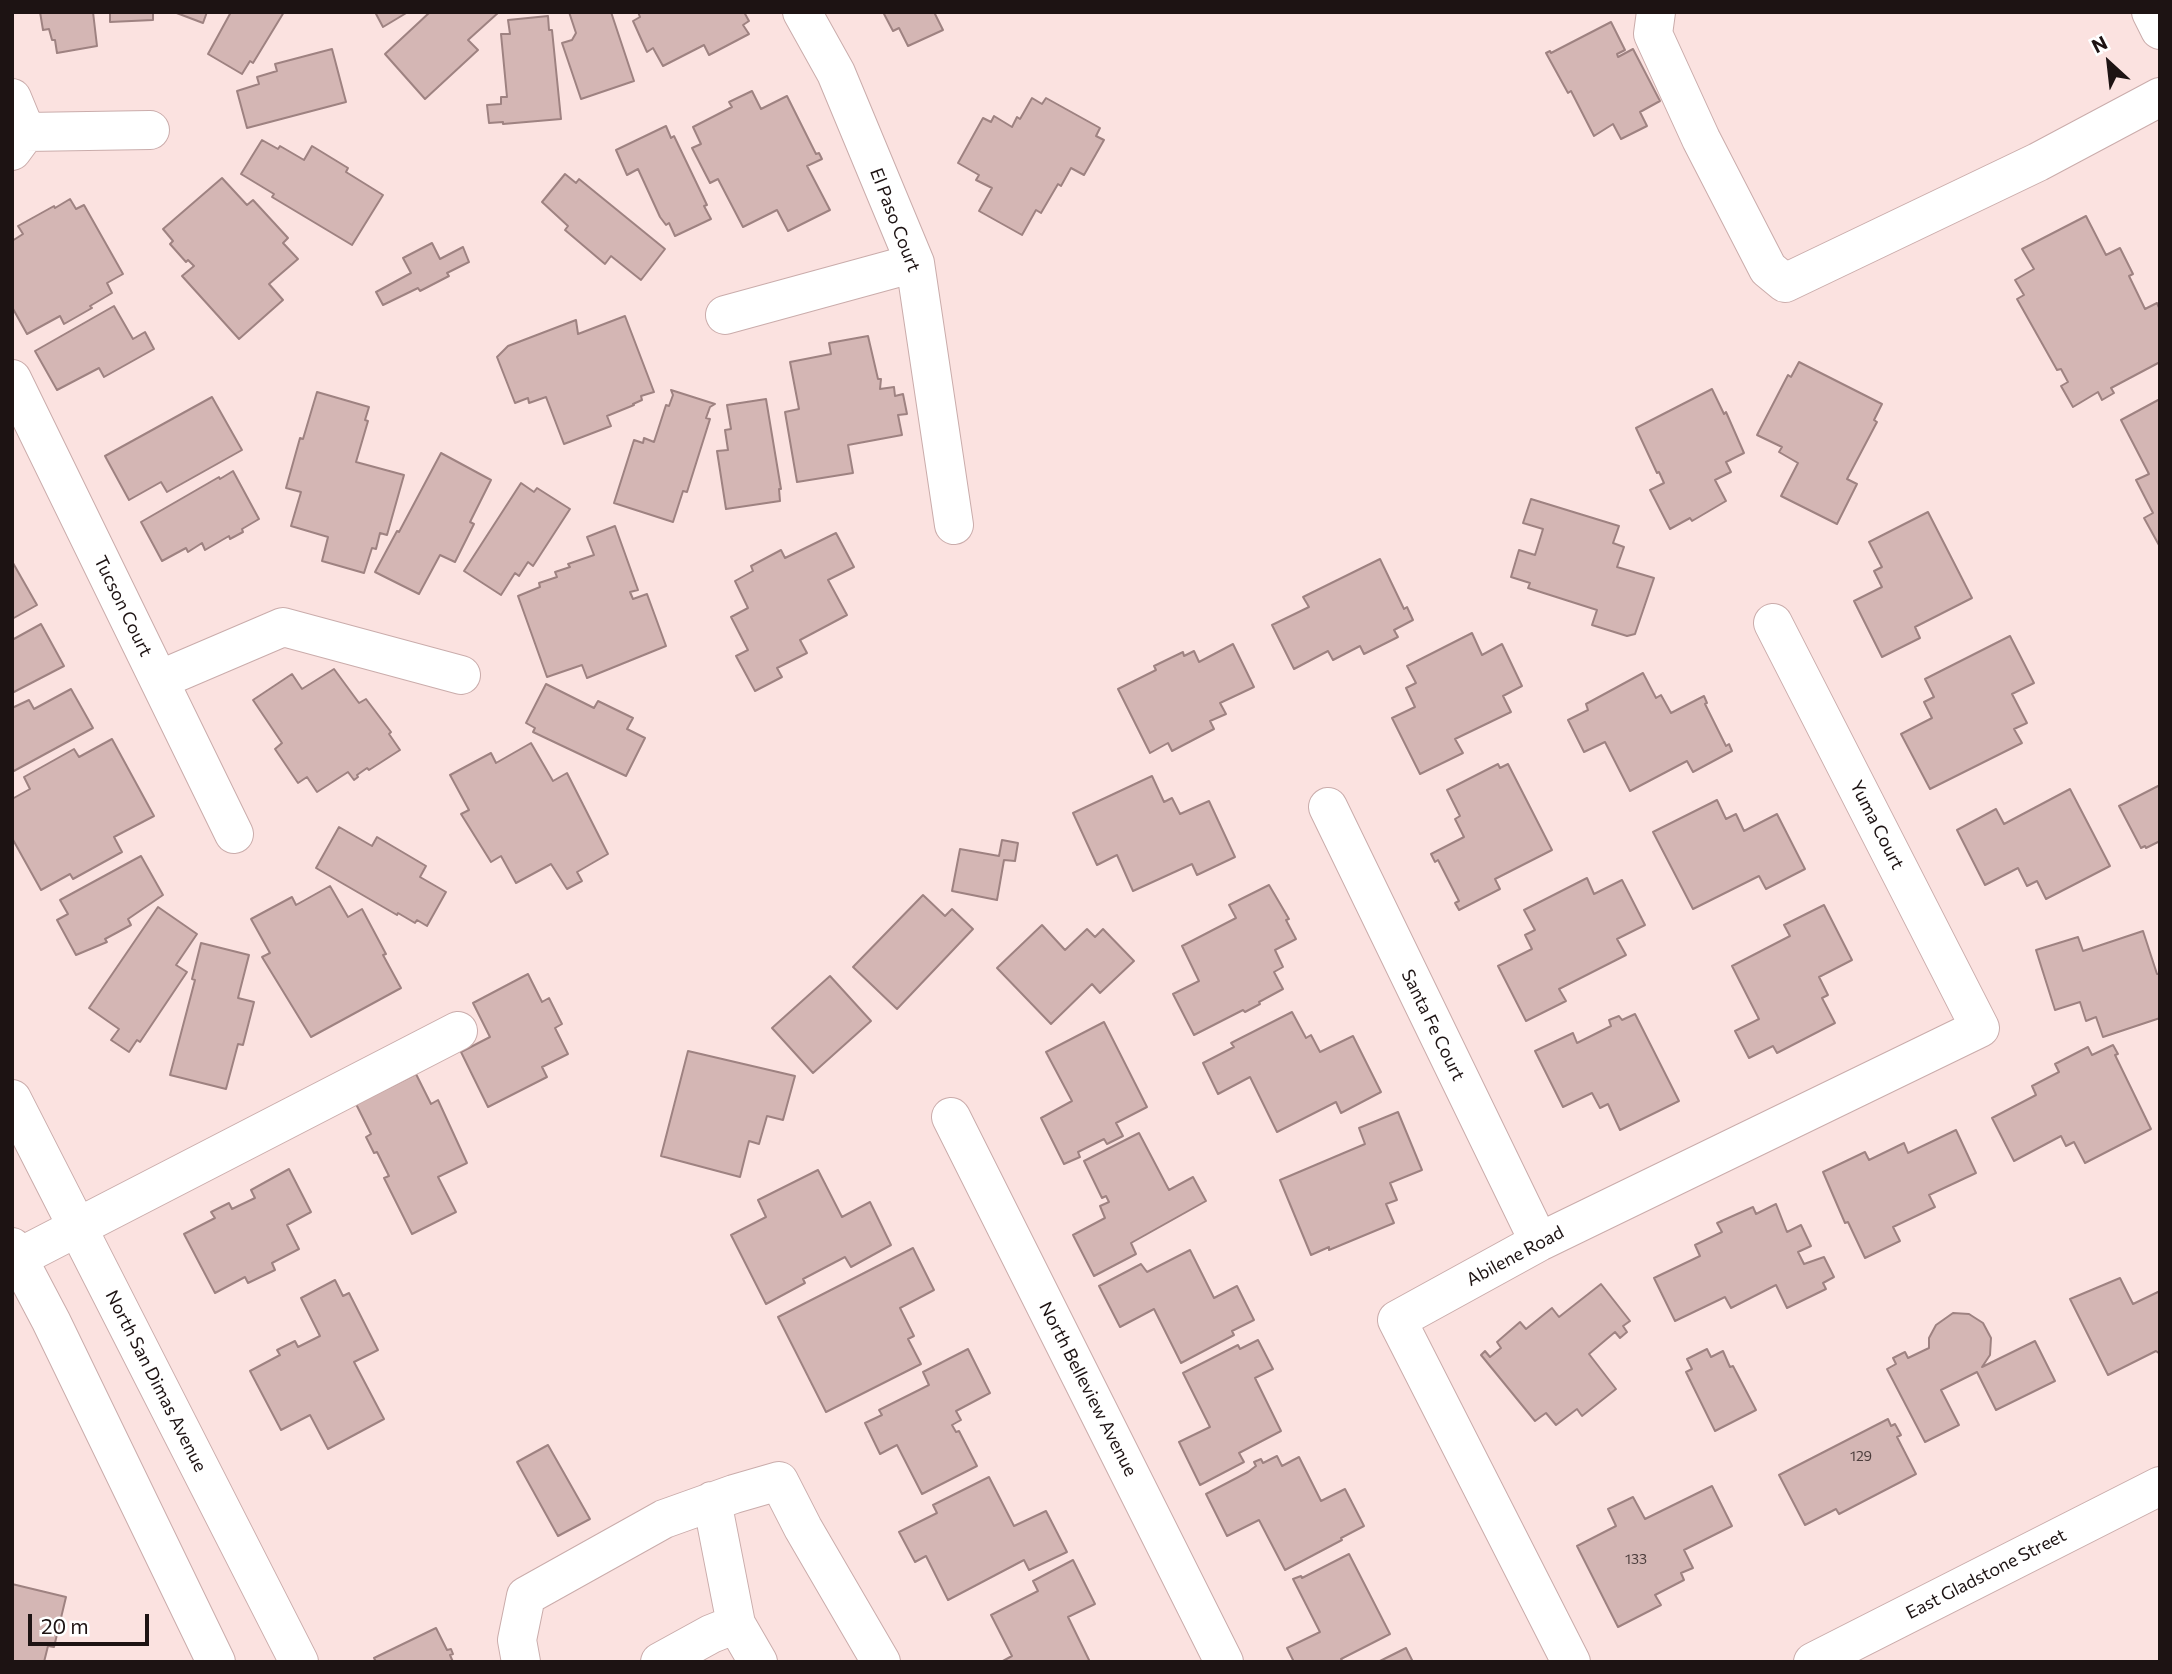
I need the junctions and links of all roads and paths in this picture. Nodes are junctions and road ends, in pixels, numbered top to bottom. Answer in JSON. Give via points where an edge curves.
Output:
{"nodes":[{"id":1,"x":802,"y":12,"type":"edge"},
{"id":2,"x":1656,"y":12,"type":"edge"},
{"id":3,"x":2151,"y":12,"type":"edge"},
{"id":4,"x":2160,"y":30,"type":"edge"},
{"id":5,"x":2160,"y":97,"type":"edge"},
{"id":6,"x":17,"y":127,"type":"edge"},
{"id":7,"x":150,"y":130,"type":"dead end"},
{"id":8,"x":915,"y":263,"type":"junction"},
{"id":9,"x":725,"y":315,"type":"dead end"},
{"id":10,"x":12,"y":379,"type":"edge"},
{"id":11,"x":954,"y":525,"type":"dead end"},
{"id":12,"x":1773,"y":623,"type":"dead end"},
{"id":13,"x":461,"y":676,"type":"dead end"},
{"id":14,"x":159,"y":680,"type":"junction"},
{"id":15,"x":1328,"y":807,"type":"dead end"},
{"id":16,"x":234,"y":834,"type":"dead end"},
{"id":17,"x":1980,"y":1028,"type":"joint"},
{"id":18,"x":458,"y":1031,"type":"dead end"},
{"id":19,"x":12,"y":1099,"type":"edge"},
{"id":20,"x":951,"y":1117,"type":"dead end"},
{"id":21,"x":77,"y":1228,"type":"junction"},
{"id":22,"x":1539,"y":1242,"type":"junction"},
{"id":23,"x":15,"y":1253,"type":"edge"},
{"id":24,"x":2160,"y":1486,"type":"edge"},
{"id":25,"x":712,"y":1501,"type":"junction"},
{"id":26,"x":737,"y":1624,"type":"junction"},
{"id":27,"x":216,"y":1662,"type":"edge"},
{"id":28,"x":299,"y":1662,"type":"edge"},
{"id":29,"x":521,"y":1662,"type":"edge"},
{"id":30,"x":660,"y":1662,"type":"edge"},
{"id":31,"x":758,"y":1662,"type":"edge"},
{"id":32,"x":881,"y":1662,"type":"edge"},
{"id":33,"x":1224,"y":1662,"type":"edge"},
{"id":34,"x":1571,"y":1662,"type":"edge"},
{"id":35,"x":1812,"y":1662,"type":"edge"}],
"edges":[{"from":1,"to":8,"type":"street","name":"El Paso Court","via":[[836,74]]},
{"from":2,"to":5,"type":"street","via":[[1653,34],[1701,139],[1768,269],[1785,283],[2038,162]]},
{"from":3,"to":4,"type":"street"},
{"from":6,"to":7,"type":"street"},
{"from":8,"to":9,"type":"street"},
{"from":8,"to":11,"type":"street","name":"El Paso Court"},
{"from":10,"to":14,"type":"street","name":"Tucson Court"},
{"from":12,"to":17,"type":"street","name":"Yuma Court"},
{"from":13,"to":14,"type":"street","via":[[283,627]]},
{"from":14,"to":16,"type":"street","name":"Tucson Court"},
{"from":15,"to":22,"type":"street","name":"Santa Fe Court"},
{"from":17,"to":22,"type":"street","name":"Abilene Road"},
{"from":18,"to":21,"type":"street"},
{"from":19,"to":21,"type":"street","name":"North San Dimas Avenue"},
{"from":20,"to":33,"type":"street","name":"North Belleview Avenue"},
{"from":21,"to":23,"type":"street"},
{"from":21,"to":28,"type":"street","name":"North San Dimas Avenue"},
{"from":22,"to":34,"type":"street","name":"Abilene Road","via":[[1396,1320]]},
{"from":23,"to":27,"type":"street"},
{"from":24,"to":35,"type":"street","name":"East Gladstone Street"},
{"from":25,"to":26,"type":"street"},
{"from":25,"to":29,"type":"street","via":[[664,1519],[527,1596],[517,1640]]},
{"from":25,"to":32,"type":"street","via":[[779,1480]]},
{"from":26,"to":30,"type":"street"},
{"from":26,"to":31,"type":"street"}]}
